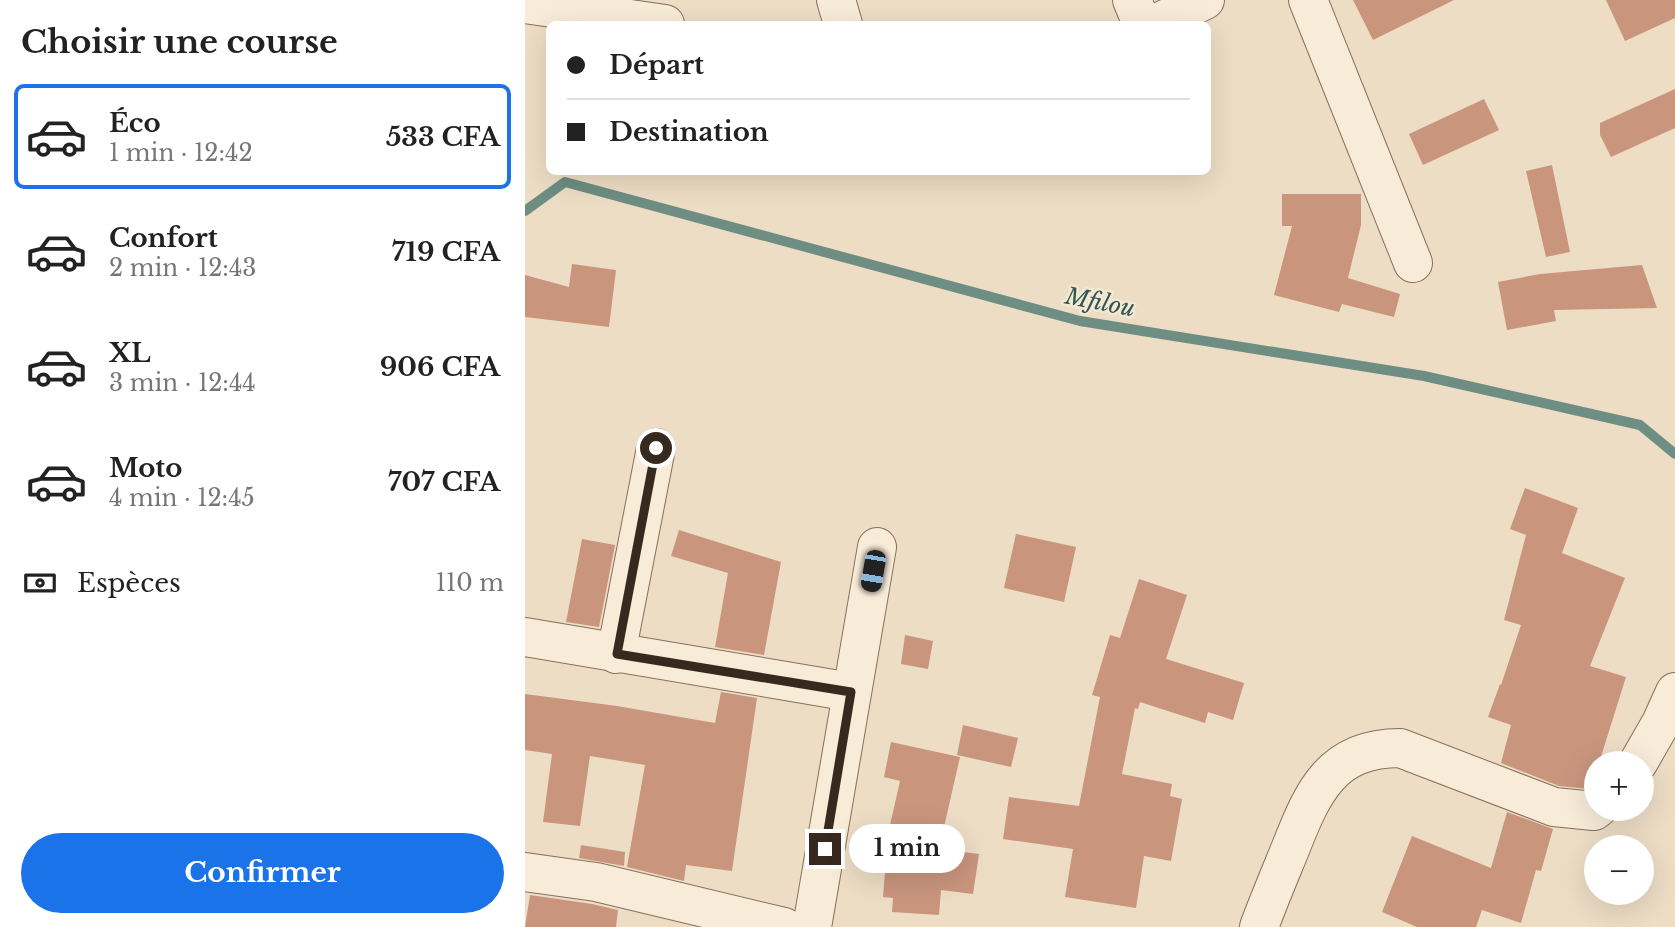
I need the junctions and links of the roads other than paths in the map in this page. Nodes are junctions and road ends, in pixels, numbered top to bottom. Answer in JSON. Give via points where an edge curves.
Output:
{"nodes":[{"id":1,"x":836,"y":0,"type":"edge"},
{"id":2,"x":1132,"y":0,"type":"edge"},
{"id":3,"x":1205,"y":0,"type":"edge"},
{"id":4,"x":1308,"y":0,"type":"edge"},
{"id":5,"x":525,"y":4,"type":"edge"},
{"id":6,"x":592,"y":7,"type":"edge"},
{"id":7,"x":652,"y":21,"type":"edge"},
{"id":8,"x":842,"y":21,"type":"edge"},
{"id":9,"x":1141,"y":21,"type":"edge"},
{"id":10,"x":1161,"y":21,"type":"edge"},
{"id":11,"x":1413,"y":263,"type":"dead end"},
{"id":12,"x":656,"y":448,"type":"dead end"},
{"id":13,"x":877,"y":547,"type":"dead end"},
{"id":14,"x":525,"y":637,"type":"edge"},
{"id":15,"x":617,"y":654,"type":"junction"},
{"id":16,"x":851,"y":692,"type":"junction"},
{"id":17,"x":1670,"y":714,"type":"edge"},
{"id":18,"x":1646,"y":751,"type":"edge"},
{"id":19,"x":1584,"y":810,"type":"edge"},
{"id":20,"x":525,"y":872,"type":"edge"},
{"id":21,"x":784,"y":927,"type":"edge"},
{"id":22,"x":812,"y":927,"type":"edge"},
{"id":23,"x":1259,"y":927,"type":"edge"}],
"edges":[{"from":1,"to":8,"type":"street"},
{"from":2,"to":9,"type":"street"},
{"from":3,"to":10,"type":"street"},
{"from":4,"to":11,"type":"street"},
{"from":5,"to":6,"type":"street"},
{"from":6,"to":7,"type":"street"},
{"from":12,"to":15,"type":"street"},
{"from":13,"to":16,"type":"street"},
{"from":14,"to":15,"type":"street"},
{"from":15,"to":16,"type":"street"},
{"from":16,"to":22,"type":"street"},
{"from":17,"to":18,"type":"street"},
{"from":19,"to":23,"type":"street","via":[[1554,807],[1400,748],[1377,748],[1346,760],[1324,780],[1307,805]]},
{"from":20,"to":21,"type":"street","via":[[596,882]]}]}
